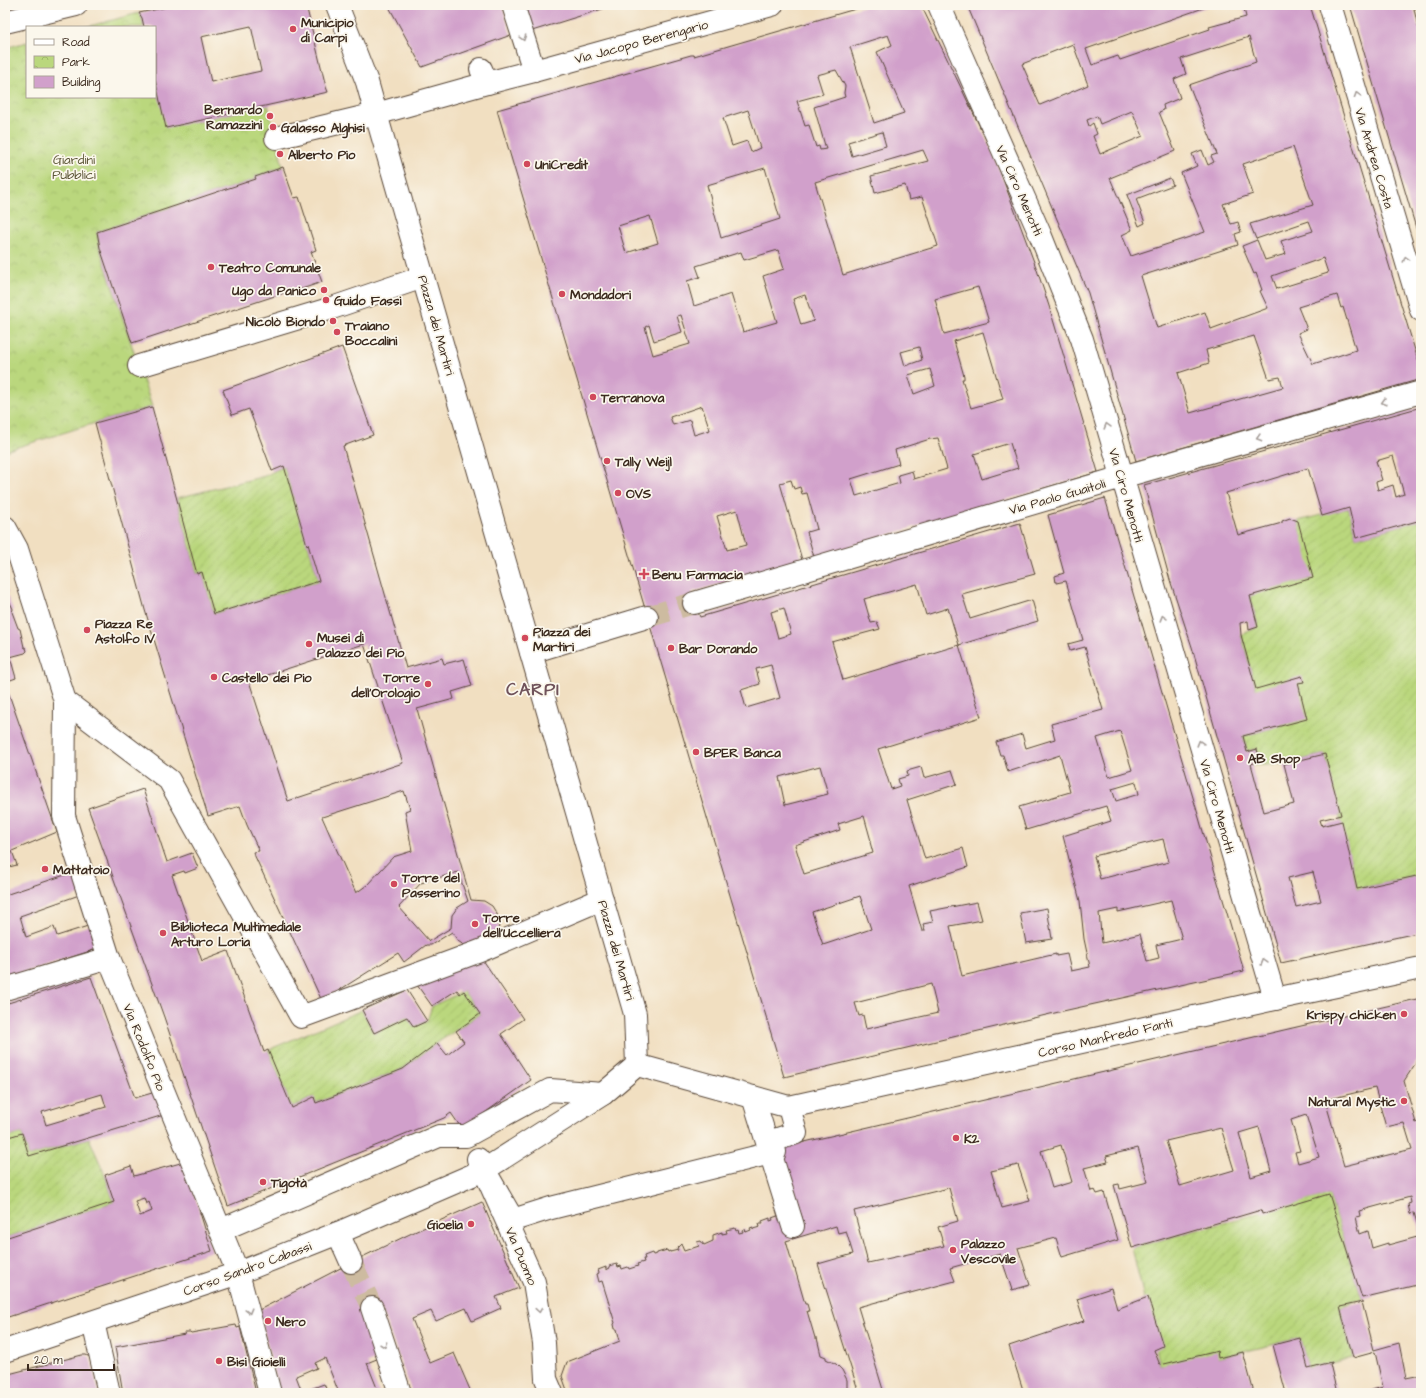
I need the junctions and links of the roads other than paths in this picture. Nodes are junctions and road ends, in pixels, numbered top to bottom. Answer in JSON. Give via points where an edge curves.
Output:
{"nodes":[{"id":1,"x":76,"y":5,"type":"edge"},
{"id":2,"x":337,"y":5,"type":"edge"},
{"id":3,"x":512,"y":5,"type":"edge"},
{"id":4,"x":772,"y":5,"type":"edge"},
{"id":5,"x":939,"y":5,"type":"edge"},
{"id":6,"x":1330,"y":5,"type":"edge"},
{"id":7,"x":5,"y":22,"type":"edge"},
{"id":8,"x":534,"y":71,"type":"junction"},
{"id":9,"x":376,"y":114,"type":"junction"},
{"id":10,"x":276,"y":138,"type":"dead end"},
{"id":11,"x":423,"y":277,"type":"junction"},
{"id":12,"x":1421,"y":310,"type":"edge"},
{"id":13,"x":139,"y":366,"type":"dead end"},
{"id":14,"x":1421,"y":392,"type":"edge"},
{"id":15,"x":1122,"y":478,"type":"junction"},
{"id":16,"x":5,"y":527,"type":"edge"},
{"id":17,"x":694,"y":603,"type":"tunnel mouth"},
{"id":18,"x":647,"y":617,"type":"tunnel mouth"},
{"id":19,"x":531,"y":652,"type":"junction"},
{"id":20,"x":65,"y":701,"type":"junction"},
{"id":21,"x":602,"y":899,"type":"junction"},
{"id":22,"x":109,"y":958,"type":"junction"},
{"id":23,"x":1421,"y":968,"type":"edge"},
{"id":24,"x":5,"y":989,"type":"edge"},
{"id":25,"x":1275,"y":999,"type":"junction"},
{"id":26,"x":637,"y":1066,"type":"junction"},
{"id":27,"x":603,"y":1094,"type":"junction"},
{"id":28,"x":753,"y":1097,"type":"junction"},
{"id":29,"x":789,"y":1107,"type":"junction"},
{"id":30,"x":770,"y":1153,"type":"junction"},
{"id":31,"x":481,"y":1164,"type":"junction"},
{"id":32,"x":793,"y":1226,"type":"dead end"},
{"id":33,"x":220,"y":1230,"type":"junction"},
{"id":34,"x":338,"y":1233,"type":"junction"},
{"id":35,"x":351,"y":1262,"type":"tunnel mouth"},
{"id":36,"x":238,"y":1273,"type":"junction"},
{"id":37,"x":372,"y":1308,"type":"tunnel mouth"},
{"id":38,"x":93,"y":1322,"type":"junction"},
{"id":39,"x":5,"y":1351,"type":"edge"},
{"id":40,"x":109,"y":1393,"type":"edge"},
{"id":41,"x":270,"y":1393,"type":"edge"},
{"id":42,"x":400,"y":1393,"type":"edge"},
{"id":43,"x":552,"y":1393,"type":"edge"}],
"edges":[{"from":1,"to":7,"type":"street"},
{"from":2,"to":9,"type":"street","name":"Piazza dei Martiri","via":[[367,82]]},
{"from":3,"to":8,"type":"street","one_way":true},
{"from":4,"to":8,"type":"street","name":"Via Jacopo Berengario"},
{"from":15,"to":5,"type":"street","name":"Via Ciro Menotti","one_way":true,"via":[[1082,339],[1040,234]]},
{"from":12,"to":6,"type":"street","name":"Via Andrea Costa","one_way":true},
{"from":8,"to":9,"type":"street","via":[[484,76]]},
{"from":9,"to":10,"type":"street"},
{"from":9,"to":11,"type":"street","name":"Piazza dei Martiri"},
{"from":11,"to":13,"type":"street","via":[[329,309]]},
{"from":11,"to":19,"type":"street","name":"Piazza dei Martiri"},
{"from":14,"to":15,"type":"street","name":"Via Paolo Guaitoli","one_way":true},
{"from":15,"to":17,"type":"street","name":"Via Paolo Guaitoli"},
{"from":25,"to":15,"type":"street","name":"Via Ciro Menotti","one_way":true},
{"from":16,"to":20,"type":"street","via":[[17,549]]},
{"from":18,"to":19,"type":"street"},
{"from":19,"to":21,"type":"street","name":"Piazza dei Martiri"},
{"from":20,"to":21,"type":"street","via":[[169,780],[302,1017],[480,951]]},
{"from":20,"to":22,"type":"street","name":"Via Rodolfo Pio","via":[[64,816]]},
{"from":21,"to":26,"type":"street","name":"Piazza dei Martiri","via":[[635,1014]]},
{"from":22,"to":24,"type":"street"},
{"from":22,"to":33,"type":"street","name":"Via Rodolfo Pio"},
{"from":23,"to":25,"type":"street","name":"Corso Manfredo Fanti"},
{"from":25,"to":29,"type":"street","name":"Corso Manfredo Fanti"},
{"from":26,"to":27,"type":"street"},
{"from":26,"to":28,"type":"street"},
{"from":27,"to":31,"type":"street"},
{"from":27,"to":33,"type":"street","via":[[550,1090],[466,1136],[439,1136]]},
{"from":28,"to":29,"type":"street"},
{"from":28,"to":30,"type":"street"},
{"from":29,"to":30,"type":"street","via":[[796,1133],[772,1141],[775,1152]]},
{"from":30,"to":31,"type":"street","via":[[551,1208],[513,1220]]},
{"from":30,"to":32,"type":"street"},
{"from":31,"to":34,"type":"street","name":"Corso Sandro Cabassi"},
{"from":31,"to":43,"type":"street","name":"Via Duomo","one_way":true,"via":[[534,1282],[544,1343],[546,1379]]},
{"from":33,"to":36,"type":"street","name":"Via Rodolfo Pio"},
{"from":34,"to":35,"type":"street"},
{"from":34,"to":36,"type":"street","name":"Corso Sandro Cabassi"},
{"from":36,"to":38,"type":"street","name":"Corso Sandro Cabassi"},
{"from":36,"to":41,"type":"street","name":"Via Rodolfo Pio","one_way":true},
{"from":37,"to":42,"type":"street","one_way":true},
{"from":38,"to":39,"type":"street","name":"Corso Sandro Cabassi"},
{"from":38,"to":40,"type":"street"}]}
